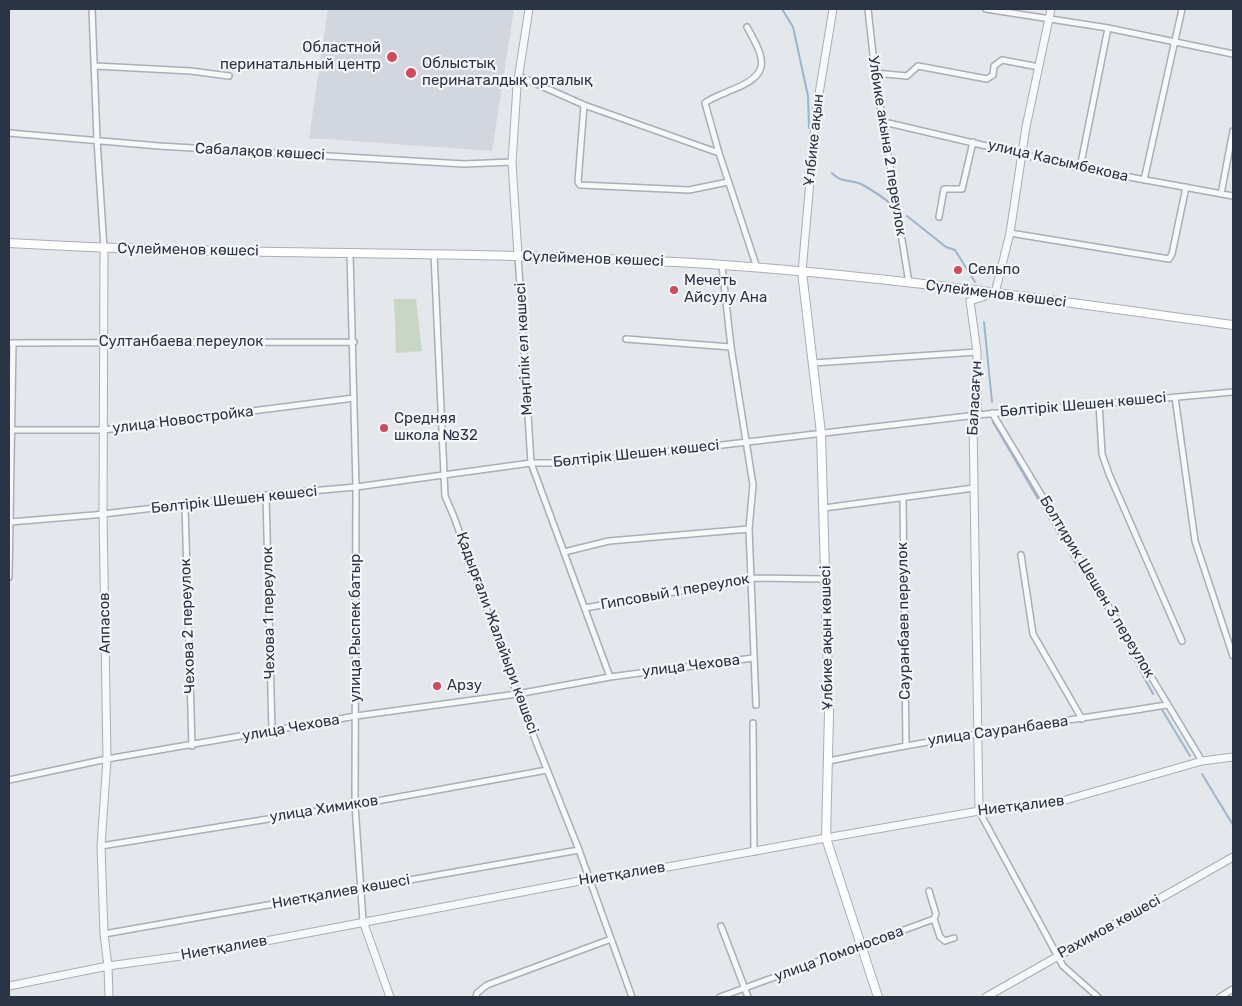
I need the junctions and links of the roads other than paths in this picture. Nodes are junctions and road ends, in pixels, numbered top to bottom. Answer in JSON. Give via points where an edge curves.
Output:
{"nodes":[{"id":1,"x":92,"y":9,"type":"edge"},
{"id":2,"x":529,"y":9,"type":"edge"},
{"id":3,"x":833,"y":9,"type":"edge"},
{"id":4,"x":868,"y":9,"type":"edge"},
{"id":5,"x":986,"y":9,"type":"edge"},
{"id":6,"x":1051,"y":9,"type":"edge"},
{"id":7,"x":1182,"y":9,"type":"edge"},
{"id":8,"x":1049,"y":18,"type":"junction"},
{"id":9,"x":747,"y":27,"type":"dead end"},
{"id":10,"x":1108,"y":28,"type":"junction"},
{"id":11,"x":1175,"y":42,"type":"junction"},
{"id":12,"x":1233,"y":54,"type":"edge"},
{"id":13,"x":96,"y":66,"type":"junction"},
{"id":14,"x":1039,"y":67,"type":"junction"},
{"id":15,"x":875,"y":73,"type":"junction"},
{"id":16,"x":228,"y":76,"type":"dead end"},
{"id":17,"x":519,"y":76,"type":"junction"},
{"id":18,"x":584,"y":104,"type":"junction"},
{"id":19,"x":884,"y":122,"type":"junction"},
{"id":20,"x":1233,"y":131,"type":"edge"},
{"id":21,"x":9,"y":133,"type":"edge"},
{"id":22,"x":97,"y":140,"type":"junction"},
{"id":23,"x":973,"y":142,"type":"junction"},
{"id":24,"x":719,"y":152,"type":"junction"},
{"id":25,"x":1022,"y":154,"type":"junction"},
{"id":26,"x":512,"y":162,"type":"junction"},
{"id":27,"x":1080,"y":168,"type":"junction"},
{"id":28,"x":1144,"y":180,"type":"junction"},
{"id":29,"x":728,"y":182,"type":"junction"},
{"id":30,"x":1186,"y":187,"type":"junction"},
{"id":31,"x":1221,"y":194,"type":"junction"},
{"id":32,"x":1233,"y":196,"type":"edge"},
{"id":33,"x":939,"y":217,"type":"dead end"},
{"id":34,"x":1010,"y":234,"type":"junction"},
{"id":35,"x":9,"y":244,"type":"edge"},
{"id":36,"x":104,"y":249,"type":"junction"},
{"id":37,"x":350,"y":253,"type":"junction"},
{"id":38,"x":434,"y":254,"type":"junction"},
{"id":39,"x":518,"y":256,"type":"junction"},
{"id":40,"x":722,"y":266,"type":"junction"},
{"id":41,"x":757,"y":268,"type":"junction"},
{"id":42,"x":802,"y":272,"type":"junction"},
{"id":43,"x":909,"y":284,"type":"junction"},
{"id":44,"x":995,"y":293,"type":"junction"},
{"id":45,"x":1233,"y":325,"type":"edge"},
{"id":46,"x":626,"y":339,"type":"dead end"},
{"id":47,"x":106,"y":342,"type":"junction"},
{"id":48,"x":354,"y":342,"type":"junction"},
{"id":49,"x":11,"y":343,"type":"edge"},
{"id":50,"x":731,"y":347,"type":"junction"},
{"id":51,"x":978,"y":352,"type":"junction"},
{"id":52,"x":813,"y":363,"type":"junction"},
{"id":53,"x":1233,"y":392,"type":"edge"},
{"id":54,"x":1175,"y":397,"type":"junction"},
{"id":55,"x":354,"y":398,"type":"junction"},
{"id":56,"x":1099,"y":403,"type":"junction"},
{"id":57,"x":992,"y":413,"type":"junction"},
{"id":58,"x":977,"y":414,"type":"junction"},
{"id":59,"x":10,"y":419,"type":"edge"},
{"id":60,"x":12,"y":430,"type":"junction"},
{"id":61,"x":103,"y":430,"type":"junction"},
{"id":62,"x":821,"y":433,"type":"junction"},
{"id":63,"x":747,"y":443,"type":"junction"},
{"id":64,"x":530,"y":463,"type":"junction"},
{"id":65,"x":442,"y":476,"type":"junction"},
{"id":66,"x":356,"y":487,"type":"junction"},
{"id":67,"x":974,"y":488,"type":"junction"},
{"id":68,"x":266,"y":495,"type":"junction"},
{"id":69,"x":903,"y":498,"type":"junction"},
{"id":70,"x":184,"y":505,"type":"junction"},
{"id":71,"x":824,"y":508,"type":"junction"},
{"id":72,"x":103,"y":514,"type":"junction"},
{"id":73,"x":10,"y":522,"type":"edge"},
{"id":74,"x":749,"y":528,"type":"junction"},
{"id":75,"x":564,"y":552,"type":"junction"},
{"id":76,"x":1021,"y":555,"type":"dead end"},
{"id":77,"x":9,"y":577,"type":"edge"},
{"id":78,"x":752,"y":578,"type":"junction"},
{"id":79,"x":826,"y":579,"type":"junction"},
{"id":80,"x":584,"y":608,"type":"junction"},
{"id":81,"x":1182,"y":640,"type":"dead end"},
{"id":82,"x":1233,"y":656,"type":"edge"},
{"id":83,"x":753,"y":658,"type":"junction"},
{"id":84,"x":610,"y":677,"type":"junction"},
{"id":85,"x":517,"y":694,"type":"junction"},
{"id":86,"x":756,"y":705,"type":"dead end"},
{"id":87,"x":1167,"y":705,"type":"junction"},
{"id":88,"x":356,"y":716,"type":"junction"},
{"id":89,"x":1082,"y":719,"type":"junction"},
{"id":90,"x":753,"y":723,"type":"dead end"},
{"id":91,"x":272,"y":732,"type":"junction"},
{"id":92,"x":977,"y":736,"type":"junction"},
{"id":93,"x":906,"y":745,"type":"junction"},
{"id":94,"x":192,"y":746,"type":"junction"},
{"id":95,"x":1233,"y":757,"type":"edge"},
{"id":96,"x":107,"y":759,"type":"junction"},
{"id":97,"x":829,"y":761,"type":"junction"},
{"id":98,"x":1202,"y":761,"type":"junction"},
{"id":99,"x":547,"y":770,"type":"junction"},
{"id":100,"x":9,"y":780,"type":"edge"},
{"id":101,"x":355,"y":805,"type":"junction"},
{"id":102,"x":979,"y":811,"type":"junction"},
{"id":103,"x":826,"y":838,"type":"junction"},
{"id":104,"x":101,"y":846,"type":"junction"},
{"id":105,"x":579,"y":850,"type":"junction"},
{"id":106,"x":754,"y":852,"type":"junction"},
{"id":107,"x":1233,"y":857,"type":"edge"},
{"id":108,"x":590,"y":879,"type":"junction"},
{"id":109,"x":361,"y":888,"type":"junction"},
{"id":110,"x":929,"y":892,"type":"dead end"},
{"id":111,"x":934,"y":919,"type":"junction"},
{"id":112,"x":363,"y":921,"type":"junction"},
{"id":113,"x":721,"y":926,"type":"dead end"},
{"id":114,"x":104,"y":934,"type":"junction"},
{"id":115,"x":954,"y":938,"type":"dead end"},
{"id":116,"x":611,"y":939,"type":"junction"},
{"id":117,"x":861,"y":946,"type":"junction"},
{"id":118,"x":1058,"y":956,"type":"junction"},
{"id":119,"x":108,"y":966,"type":"junction"},
{"id":120,"x":9,"y":986,"type":"edge"},
{"id":121,"x":744,"y":988,"type":"junction"},
{"id":122,"x":1233,"y":989,"type":"edge"},
{"id":123,"x":109,"y":997,"type":"edge"},
{"id":124,"x":390,"y":997,"type":"edge"},
{"id":125,"x":476,"y":997,"type":"edge"},
{"id":126,"x":632,"y":997,"type":"edge"},
{"id":127,"x":720,"y":997,"type":"edge"},
{"id":128,"x":748,"y":997,"type":"edge"},
{"id":129,"x":878,"y":997,"type":"edge"},
{"id":130,"x":986,"y":997,"type":"edge"},
{"id":131,"x":1098,"y":997,"type":"edge"},
{"id":132,"x":1220,"y":997,"type":"edge"}],
"edges":[{"from":1,"to":13,"type":"street"},
{"from":2,"to":17,"type":"street","name":"Мәңгілік ел көшесі"},
{"from":3,"to":42,"type":"street","name":"Ұлбике ақын","via":[[816,112]]},
{"from":4,"to":15,"type":"street","name":"Улбике акына 2 переулок"},
{"from":5,"to":8,"type":"street"},
{"from":6,"to":8,"type":"street"},
{"from":7,"to":11,"type":"street"},
{"from":8,"to":10,"type":"street"},
{"from":8,"to":14,"type":"street"},
{"from":9,"to":24,"type":"street","via":[[762,53],[762,66],[753,80],[705,103]]},
{"from":10,"to":11,"type":"street"},
{"from":10,"to":27,"type":"street"},
{"from":11,"to":12,"type":"street"},
{"from":11,"to":28,"type":"street"},
{"from":13,"to":16,"type":"street"},
{"from":13,"to":22,"type":"street"},
{"from":14,"to":15,"type":"street","via":[[1002,60],[994,66],[993,75],[987,79],[918,66],[907,76]]},
{"from":14,"to":25,"type":"street"},
{"from":15,"to":19,"type":"street","name":"Улбике акына 2 переулок"},
{"from":17,"to":18,"type":"street"},
{"from":17,"to":26,"type":"street","name":"Мәңгілік ел көшесі"},
{"from":18,"to":24,"type":"street"},
{"from":18,"to":29,"type":"street","via":[[580,185],[689,190]]},
{"from":19,"to":23,"type":"street","name":"улица Касымбекова"},
{"from":19,"to":43,"type":"street","name":"Улбике акына 2 переулок"},
{"from":20,"to":31,"type":"street"},
{"from":21,"to":22,"type":"street","name":"Сабалақов көшесі"},
{"from":22,"to":26,"type":"street","name":"Сабалақов көшесі","via":[[464,164]]},
{"from":22,"to":36,"type":"street"},
{"from":23,"to":25,"type":"street","name":"улица Касымбекова"},
{"from":23,"to":33,"type":"street","via":[[962,189],[944,189]]},
{"from":24,"to":29,"type":"street"},
{"from":25,"to":27,"type":"street","name":"улица Касымбекова"},
{"from":25,"to":34,"type":"street"},
{"from":26,"to":39,"type":"street","name":"Мәңгілік ел көшесі"},
{"from":27,"to":28,"type":"street","name":"улица Касымбекова"},
{"from":28,"to":30,"type":"street","name":"улица Касымбекова"},
{"from":29,"to":41,"type":"street"},
{"from":30,"to":31,"type":"street","name":"улица Касымбекова"},
{"from":30,"to":34,"type":"street","via":[[1169,259]]},
{"from":31,"to":32,"type":"street","name":"улица Касымбекова"},
{"from":34,"to":44,"type":"street"},
{"from":35,"to":36,"type":"main road","name":"Сүлейменов көшесі"},
{"from":36,"to":37,"type":"main road","name":"Сүлейменов көшесі"},
{"from":36,"to":47,"type":"street","name":"Аппасов"},
{"from":37,"to":38,"type":"main road","name":"Сүлейменов көшесі"},
{"from":37,"to":48,"type":"street","name":"улица Рыспек батыр"},
{"from":38,"to":39,"type":"main road","name":"Сүлейменов көшесі"},
{"from":38,"to":65,"type":"street","name":"Қадырғали Жалайыри көшесі"},
{"from":39,"to":40,"type":"main road","name":"Сүлейменов көшесі"},
{"from":39,"to":64,"type":"street","name":"Мәңгілік ел көшесі"},
{"from":40,"to":41,"type":"main road","name":"Сүлейменов көшесі"},
{"from":40,"to":50,"type":"street"},
{"from":41,"to":42,"type":"main road","name":"Сүлейменов көшесі"},
{"from":42,"to":43,"type":"main road","name":"Сүлейменов көшесі"},
{"from":42,"to":52,"type":"main road","name":"Ұлбике ақын көшесі"},
{"from":43,"to":44,"type":"main road","name":"Сүлейменов көшесі"},
{"from":44,"to":45,"type":"main road","name":"Сүлейменов көшесі"},
{"from":44,"to":51,"type":"street","name":"Баласағұн","via":[[970,301]]},
{"from":46,"to":50,"type":"street"},
{"from":47,"to":48,"type":"street","name":"Султанбаева переулок"},
{"from":47,"to":49,"type":"street","name":"Султанбаева переулок"},
{"from":47,"to":61,"type":"street","name":"Аппасов"},
{"from":48,"to":55,"type":"street","name":"улица Рыспек батыр"},
{"from":49,"to":59,"type":"street"},
{"from":50,"to":63,"type":"street"},
{"from":51,"to":52,"type":"street"},
{"from":51,"to":58,"type":"street","name":"Баласағұн"},
{"from":52,"to":62,"type":"main road","name":"Ұлбике ақын көшесі"},
{"from":53,"to":54,"type":"street","name":"Бөлтірік Шешен көшесі"},
{"from":54,"to":56,"type":"street","name":"Бөлтірік Шешен көшесі"},
{"from":54,"to":82,"type":"street","via":[[1195,540]]},
{"from":55,"to":61,"type":"street","name":"улица Новостройка"},
{"from":55,"to":66,"type":"street","name":"улица Рыспек батыр"},
{"from":56,"to":57,"type":"street","name":"Бөлтірік Шешен көшесі"},
{"from":56,"to":81,"type":"street","via":[[1102,454],[1109,474]]},
{"from":57,"to":58,"type":"street","name":"Бөлтірік Шешен көшесі"},
{"from":57,"to":87,"type":"street","name":"Болтирик Шешен 3 переулок"},
{"from":58,"to":62,"type":"street","name":"Бөлтірік Шешен көшесі"},
{"from":58,"to":67,"type":"street","name":"Баласағұн","via":[[973,422]]},
{"from":59,"to":60,"type":"street"},
{"from":60,"to":61,"type":"street","name":"улица Новостройка"},
{"from":60,"to":73,"type":"street"},
{"from":61,"to":72,"type":"street","name":"Аппасов"},
{"from":62,"to":63,"type":"street","name":"Бөлтірік Шешен көшесі"},
{"from":62,"to":71,"type":"main road","name":"Ұлбике ақын көшесі"},
{"from":63,"to":64,"type":"street","name":"Бөлтірік Шешен көшесі","via":[[569,463]]},
{"from":63,"to":74,"type":"street","via":[[753,485]]},
{"from":64,"to":65,"type":"street","name":"Бөлтірік Шешен көшесі"},
{"from":64,"to":75,"type":"street","name":"Мәңгілік ел көшесі"},
{"from":65,"to":66,"type":"street","name":"Бөлтірік Шешен көшесі"},
{"from":65,"to":85,"type":"street","name":"Қадырғали Жалайыри көшесі","via":[[445,496]]},
{"from":66,"to":68,"type":"street","name":"Бөлтірік Шешен көшесі"},
{"from":66,"to":88,"type":"street","name":"улица Рыспек батыр"},
{"from":67,"to":69,"type":"street"},
{"from":67,"to":92,"type":"street","name":"Баласағұн"},
{"from":68,"to":70,"type":"street","name":"Бөлтірік Шешен көшесі"},
{"from":68,"to":91,"type":"street","name":"Чехова 1 переулок"},
{"from":69,"to":71,"type":"street"},
{"from":69,"to":93,"type":"street","name":"Сауранбаев переулок"},
{"from":70,"to":72,"type":"street","name":"Бөлтірік Шешен көшесі"},
{"from":70,"to":94,"type":"street","name":"Чехова 2 переулок"},
{"from":71,"to":79,"type":"main road","name":"Ұлбике ақын көшесі"},
{"from":72,"to":73,"type":"street","name":"Бөлтірік Шешен көшесі"},
{"from":72,"to":96,"type":"street","name":"Аппасов"},
{"from":73,"to":77,"type":"street"},
{"from":74,"to":75,"type":"street","via":[[609,541]]},
{"from":74,"to":78,"type":"street"},
{"from":75,"to":80,"type":"street","name":"Мәңгілік ел көшесі"},
{"from":76,"to":89,"type":"street","via":[[1033,634]]},
{"from":78,"to":79,"type":"street","name":"Гипсовый 1 переулок"},
{"from":78,"to":80,"type":"street","name":"Гипсовый 1 переулок"},
{"from":78,"to":83,"type":"street"},
{"from":79,"to":97,"type":"main road","name":"Ұлбике ақын көшесі"},
{"from":80,"to":84,"type":"street","name":"Мәңгілік ел көшесі"},
{"from":83,"to":84,"type":"street","name":"улица Чехова"},
{"from":83,"to":86,"type":"street"},
{"from":84,"to":85,"type":"street","name":"улица Чехова"},
{"from":85,"to":88,"type":"street","name":"улица Чехова"},
{"from":85,"to":99,"type":"street","name":"Қадырғали Жалайыри көшесі"},
{"from":87,"to":89,"type":"street","name":"улица Сауранбаева"},
{"from":87,"to":98,"type":"street","name":"Болтирик Шешен 3 переулок"},
{"from":88,"to":91,"type":"street","name":"улица Чехова"},
{"from":88,"to":101,"type":"street","name":"улица Рыспек батыр"},
{"from":89,"to":92,"type":"street","name":"улица Сауранбаева"},
{"from":90,"to":106,"type":"street"},
{"from":91,"to":94,"type":"street","name":"улица Чехова"},
{"from":92,"to":93,"type":"street","name":"улица Сауранбаева"},
{"from":92,"to":102,"type":"street","name":"Баласағұн"},
{"from":93,"to":97,"type":"street","name":"улица Сауранбаева"},
{"from":94,"to":96,"type":"street","name":"улица Чехова"},
{"from":95,"to":98,"type":"street","name":"Ниетқалиев"},
{"from":96,"to":100,"type":"street","name":"улица Чехова"},
{"from":96,"to":104,"type":"street","name":"Аппасов"},
{"from":97,"to":103,"type":"main road","name":"Ұлбике ақын көшесі"},
{"from":98,"to":102,"type":"street","name":"Ниетқалиев","via":[[1077,798]]},
{"from":99,"to":101,"type":"street","name":"улица Химиков"},
{"from":99,"to":105,"type":"street","name":"Қадырғали Жалайыри көшесі"},
{"from":101,"to":104,"type":"street","name":"улица Химиков"},
{"from":101,"to":109,"type":"street","name":"улица Рыспек батыр"},
{"from":102,"to":103,"type":"street","name":"Ниетқалиев"},
{"from":102,"to":118,"type":"street"},
{"from":103,"to":106,"type":"street","name":"Ниетқалиев"},
{"from":103,"to":117,"type":"main road","name":"Ұлбике ақын көшесі"},
{"from":104,"to":114,"type":"street","name":"Аппасов"},
{"from":105,"to":108,"type":"street","name":"Қадырғали Жалайыри көшесі"},
{"from":105,"to":109,"type":"street","name":"Ниетқалиев көшесі"},
{"from":106,"to":108,"type":"street","name":"Ниетқалиев"},
{"from":107,"to":118,"type":"street","name":"Рахимов көшесі"},
{"from":108,"to":112,"type":"street","name":"Ниетқалиев"},
{"from":108,"to":116,"type":"street","name":"Қадырғали Жалайыри көшесі"},
{"from":109,"to":112,"type":"street","name":"улица Рыспек батыр"},
{"from":109,"to":114,"type":"street","name":"Ниетқалиев көшесі"},
{"from":110,"to":111,"type":"street","via":[[936,914]]},
{"from":111,"to":115,"type":"street","via":[[944,941]]},
{"from":111,"to":117,"type":"street","name":"улица Ломоносова"},
{"from":112,"to":119,"type":"street","name":"Ниетқалиев","via":[[202,953]]},
{"from":112,"to":124,"type":"street","name":"улица Рыспек батыр"},
{"from":113,"to":121,"type":"street"},
{"from":114,"to":119,"type":"street","name":"Аппасов"},
{"from":116,"to":125,"type":"street","via":[[487,985],[479,990]]},
{"from":116,"to":126,"type":"street","name":"Қадырғали Жалайыри көшесі"},
{"from":117,"to":121,"type":"street","name":"улица Ломоносова"},
{"from":117,"to":129,"type":"main road","name":"Ұлбике ақын көшесі"},
{"from":118,"to":130,"type":"street","name":"Рахимов көшесі"},
{"from":118,"to":131,"type":"street","via":[[1063,966]]},
{"from":119,"to":120,"type":"street","name":"Ниетқалиев"},
{"from":119,"to":123,"type":"street","name":"Аппасов"},
{"from":121,"to":127,"type":"street","name":"улица Ломоносова"},
{"from":121,"to":128,"type":"street"},
{"from":122,"to":132,"type":"street"}]}
